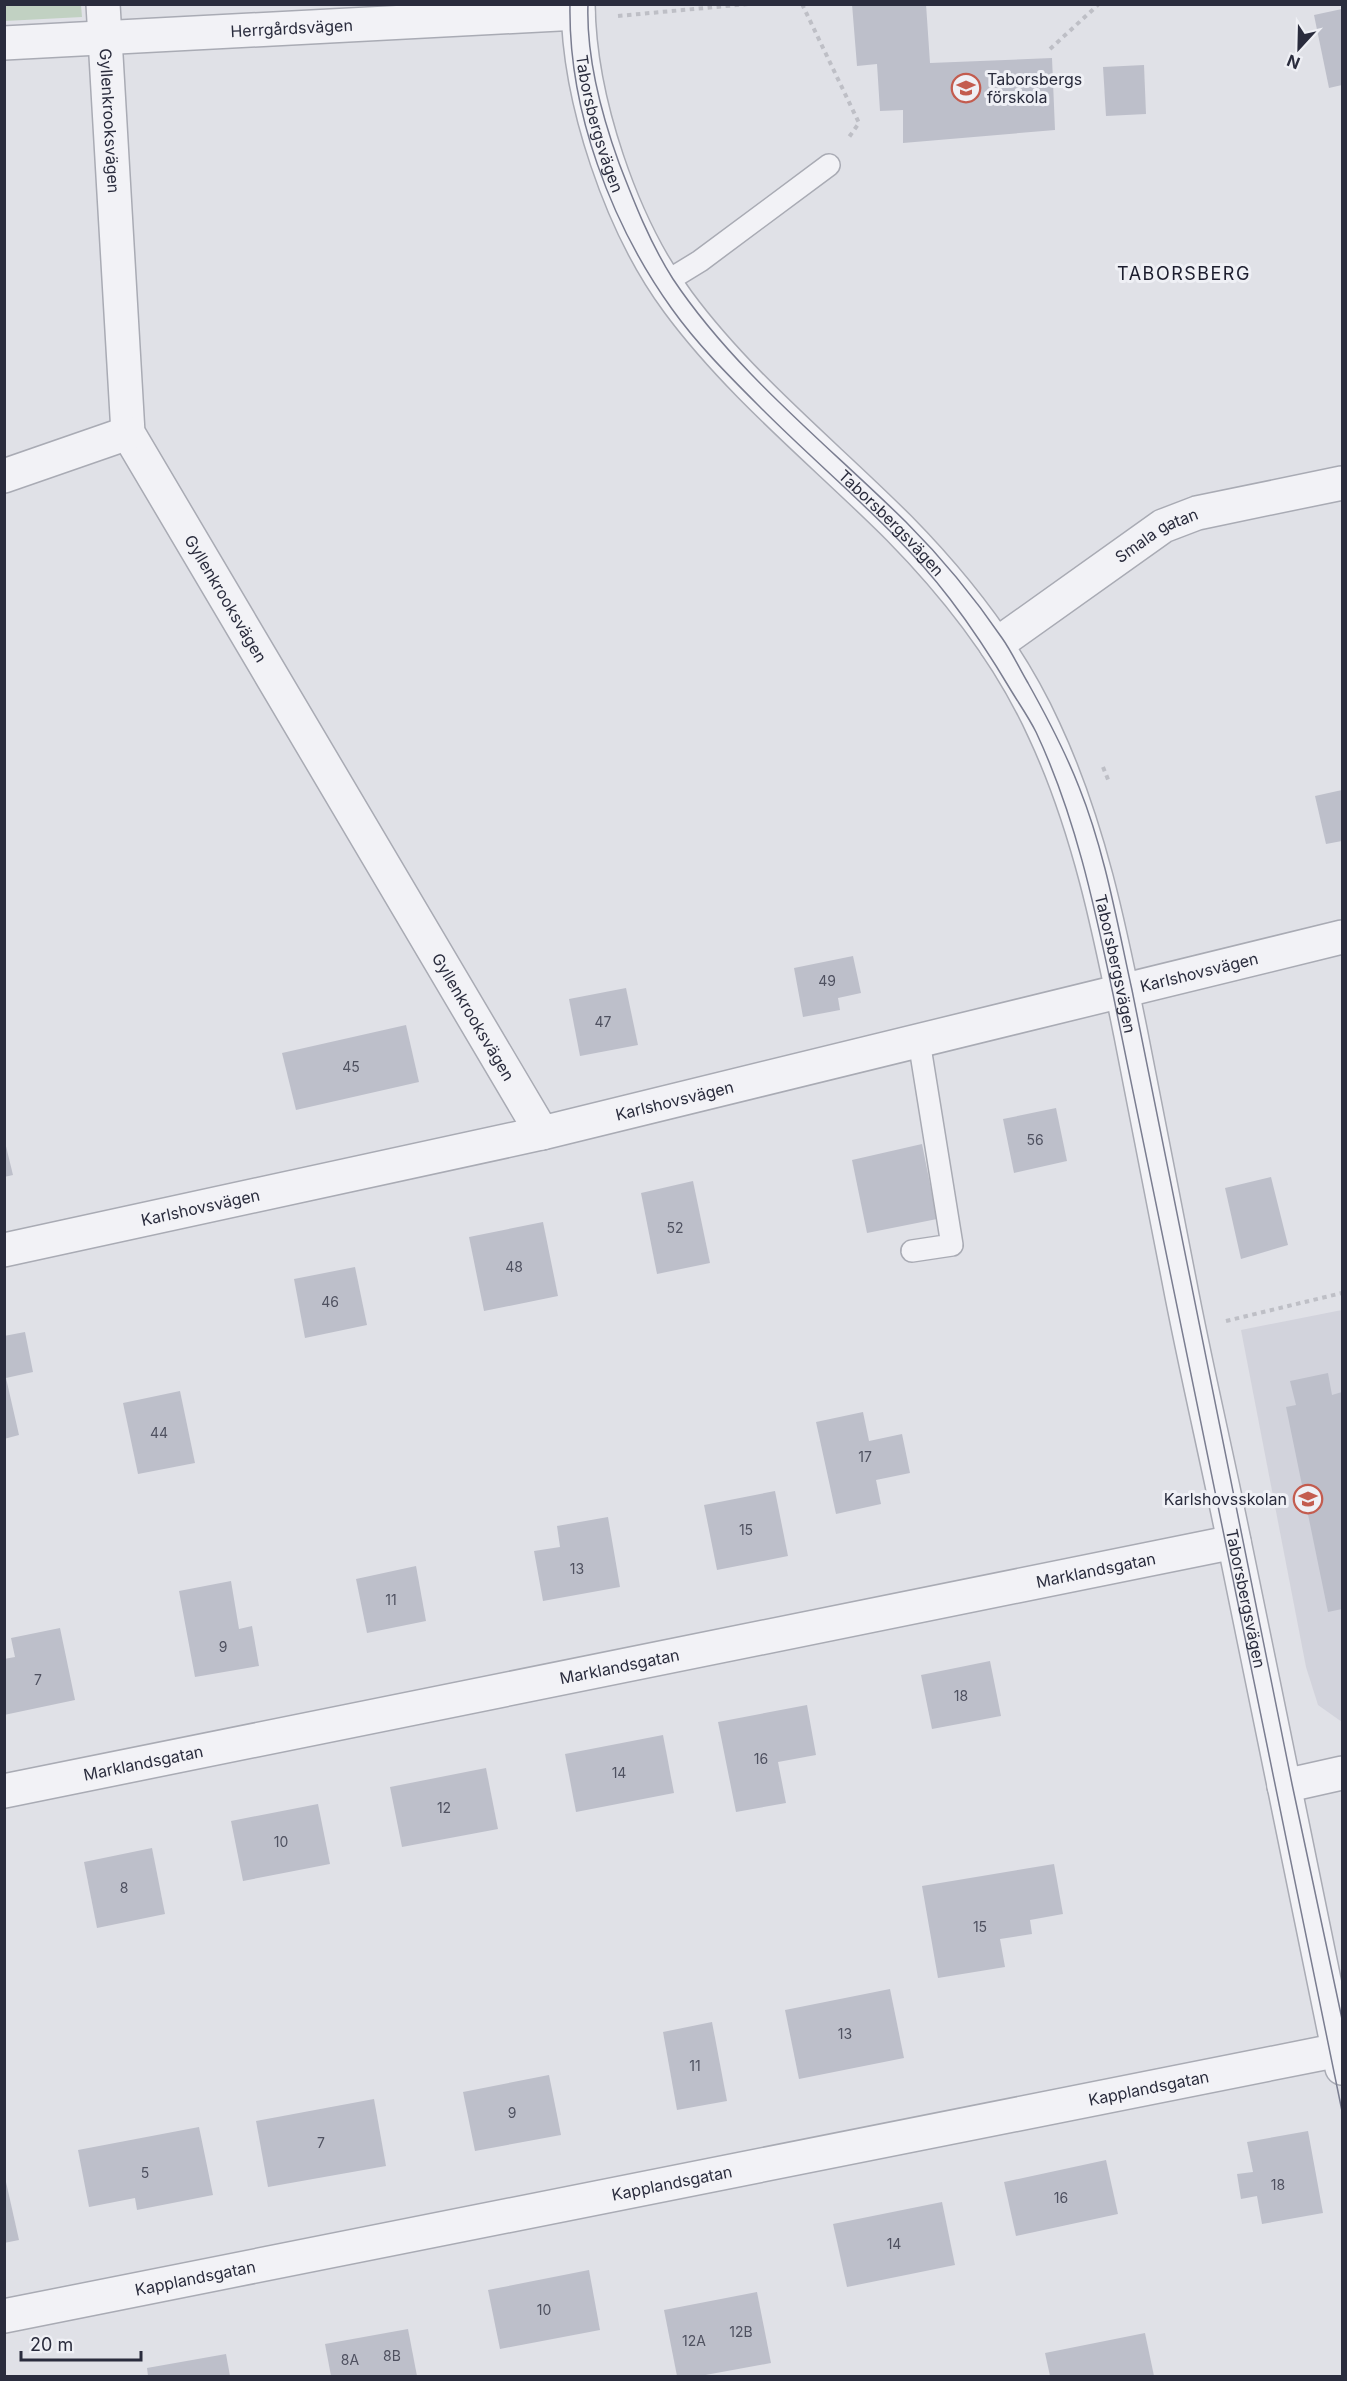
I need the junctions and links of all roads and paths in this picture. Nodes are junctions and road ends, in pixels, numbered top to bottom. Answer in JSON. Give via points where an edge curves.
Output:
{"nodes":[{"id":1,"x":103,"y":4,"type":"edge"},
{"id":2,"x":618,"y":4,"type":"edge"},
{"id":3,"x":748,"y":4,"type":"edge"},
{"id":4,"x":802,"y":4,"type":"edge"},
{"id":5,"x":1099,"y":4,"type":"edge"},
{"id":6,"x":578,"y":9,"type":"edge"},
{"id":7,"x":618,"y":16,"type":"junction"},
{"id":8,"x":619,"y":25,"type":"dead end"},
{"id":9,"x":104,"y":38,"type":"junction"},
{"id":10,"x":4,"y":43,"type":"edge"},
{"id":11,"x":1050,"y":50,"type":"dead end"},
{"id":12,"x":829,"y":165,"type":"joint"},
{"id":13,"x":664,"y":283,"type":"junction"},
{"id":14,"x":128,"y":433,"type":"junction"},
{"id":15,"x":4,"y":476,"type":"edge"},
{"id":16,"x":1342,"y":483,"type":"edge"},
{"id":17,"x":996,"y":645,"type":"junction"},
{"id":18,"x":1099,"y":757,"type":"dead end"},
{"id":19,"x":1110,"y":786,"type":"dead end"},
{"id":20,"x":1342,"y":937,"type":"edge"},
{"id":21,"x":1122,"y":992,"type":"junction"},
{"id":22,"x":919,"y":1041,"type":"junction"},
{"id":23,"x":542,"y":1133,"type":"junction"},
{"id":24,"x":4,"y":1250,"type":"edge"},
{"id":25,"x":912,"y":1251,"type":"dead end"},
{"id":26,"x":1342,"y":1293,"type":"edge"},
{"id":27,"x":1228,"y":1332,"type":"dead end"},
{"id":28,"x":1234,"y":1542,"type":"junction"},
{"id":29,"x":1342,"y":1773,"type":"edge"},
{"id":30,"x":1284,"y":1786,"type":"junction"},
{"id":31,"x":4,"y":1791,"type":"edge"},
{"id":32,"x":1341,"y":2059,"type":"edge"},
{"id":33,"x":4,"y":2316,"type":"edge"}],
"edges":[{"from":1,"to":9,"type":"street","name":"Gyllenkrooksvägen"},
{"from":2,"to":7,"type":"path"},
{"from":3,"to":7,"type":"path"},
{"from":4,"to":12,"type":"path","via":[[859,123]]},
{"from":5,"to":11,"type":"path"},
{"from":6,"to":9,"type":"street","name":"Herrgårdsvägen"},
{"from":6,"to":13,"type":"street","name":"Taborsbergsvägen","via":[[584,68],[597,132],[619,192]]},
{"from":7,"to":8,"type":"path"},
{"from":9,"to":10,"type":"street","name":"Herrgårdsvägen"},
{"from":9,"to":14,"type":"street","name":"Gyllenkrooksvägen"},
{"from":12,"to":13,"type":"lane","via":[[700,261]]},
{"from":13,"to":17,"type":"street","name":"Taborsbergsvägen","via":[[764,399],[903,532]]},
{"from":14,"to":15,"type":"street"},
{"from":14,"to":23,"type":"street","name":"Gyllenkrooksvägen"},
{"from":16,"to":17,"type":"street","name":"Smala gatan","via":[[1197,513],[1163,526]]},
{"from":17,"to":21,"type":"street","name":"Taborsbergsvägen","via":[[1043,727],[1070,792],[1097,876]]},
{"from":18,"to":19,"type":"path"},
{"from":20,"to":21,"type":"street","name":"Karlshovsvägen"},
{"from":21,"to":22,"type":"street","name":"Karlshovsvägen"},
{"from":21,"to":28,"type":"street","name":"Taborsbergsvägen"},
{"from":22,"to":23,"type":"street","name":"Karlshovsvägen"},
{"from":22,"to":25,"type":"lane","via":[[952,1245]]},
{"from":23,"to":24,"type":"street","name":"Karlshovsvägen"},
{"from":26,"to":27,"type":"path","via":[[1226,1321]]},
{"from":28,"to":30,"type":"street","name":"Taborsbergsvägen"},
{"from":28,"to":31,"type":"street","name":"Marklandsgatan"},
{"from":29,"to":30,"type":"street"},
{"from":30,"to":32,"type":"street","name":"Taborsbergsvägen"},
{"from":32,"to":33,"type":"street","name":"Kapplandsgatan"}]}
